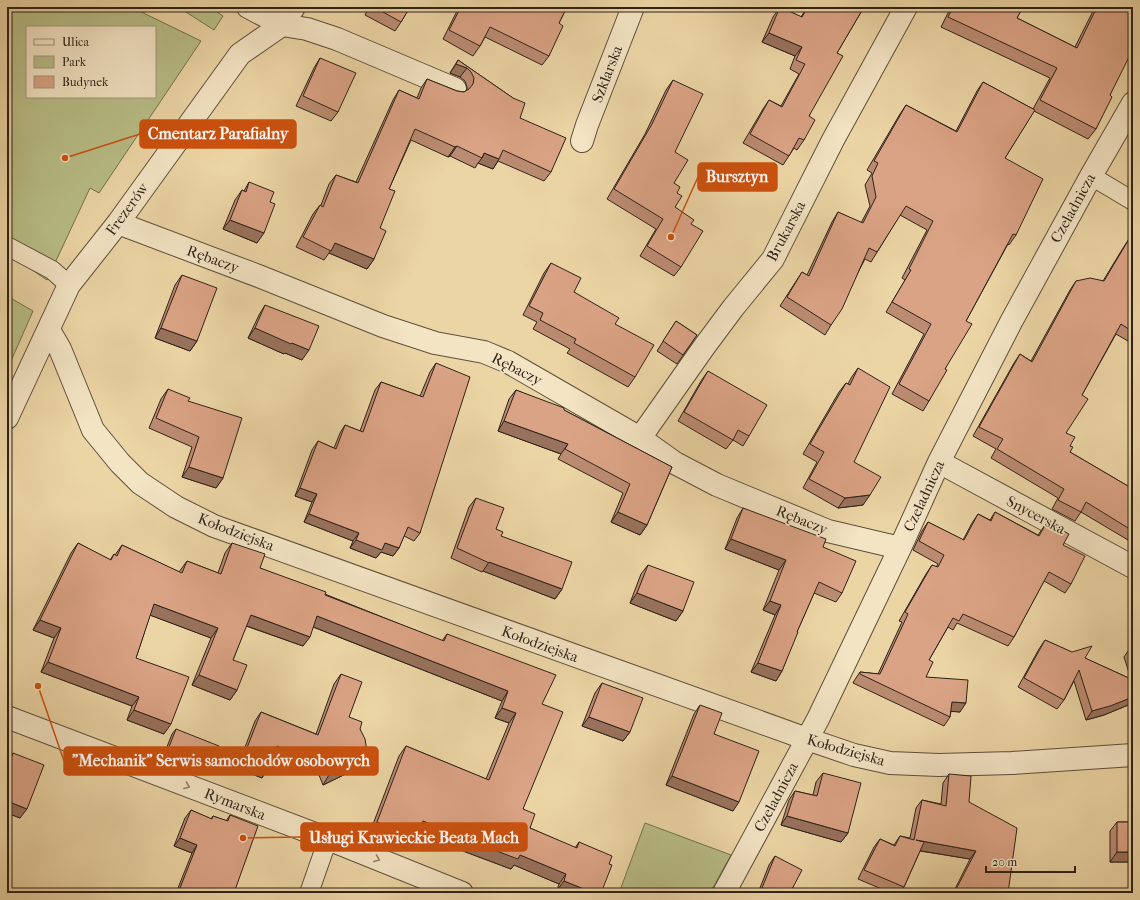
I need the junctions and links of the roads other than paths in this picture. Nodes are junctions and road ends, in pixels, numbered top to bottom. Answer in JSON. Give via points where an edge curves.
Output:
{"nodes":[{"id":1,"x":248,"y":7,"type":"edge"},
{"id":2,"x":294,"y":7,"type":"edge"},
{"id":3,"x":633,"y":7,"type":"edge"},
{"id":4,"x":906,"y":7,"type":"edge"},
{"id":5,"x":282,"y":25,"type":"junction"},
{"id":6,"x":455,"y":89,"type":"edge"},
{"id":7,"x":1133,"y":103,"type":"edge"},
{"id":8,"x":582,"y":141,"type":"dead end"},
{"id":9,"x":1091,"y":176,"type":"junction"},
{"id":10,"x":1133,"y":201,"type":"edge"},
{"id":11,"x":118,"y":223,"type":"junction"},
{"id":12,"x":7,"y":246,"type":"edge"},
{"id":13,"x":69,"y":284,"type":"junction"},
{"id":14,"x":48,"y":330,"type":"junction"},
{"id":15,"x":7,"y":418,"type":"edge"},
{"id":16,"x":640,"y":438,"type":"junction"},
{"id":17,"x":939,"y":462,"type":"junction"},
{"id":18,"x":900,"y":548,"type":"junction"},
{"id":19,"x":1133,"y":567,"type":"edge"},
{"id":20,"x":7,"y":717,"type":"edge"},
{"id":21,"x":807,"y":739,"type":"junction"},
{"id":22,"x":1133,"y":755,"type":"edge"},
{"id":23,"x":328,"y":839,"type":"junction"},
{"id":24,"x":309,"y":893,"type":"edge"},
{"id":25,"x":462,"y":893,"type":"edge"},
{"id":26,"x":724,"y":893,"type":"edge"}],
"edges":[{"from":1,"to":5,"type":"street"},
{"from":2,"to":5,"type":"street","name":"Frezerów"},
{"from":3,"to":8,"type":"street","name":"Szklarska"},
{"from":4,"to":16,"type":"street","name":"Brukarska","via":[[833,140],[773,259],[733,308]]},
{"from":5,"to":6,"type":"street","via":[[307,29],[337,39]]},
{"from":5,"to":11,"type":"street","name":"Frezerów","via":[[240,54]]},
{"from":7,"to":9,"type":"street","name":"Czeladnicza"},
{"from":9,"to":10,"type":"lane"},
{"from":9,"to":17,"type":"street","name":"Czeladnicza","via":[[1011,322]]},
{"from":11,"to":13,"type":"street","name":"Frezerów"},
{"from":11,"to":16,"type":"street","name":"Rębaczy","via":[[262,277],[382,326],[435,343],[484,352],[508,362]]},
{"from":12,"to":13,"type":"lane","via":[[52,270]]},
{"from":13,"to":14,"type":"street","name":"Frezerów"},
{"from":14,"to":15,"type":"street","name":"Frezerów"},
{"from":14,"to":21,"type":"street","name":"Kołodziejska","via":[[60,349],[93,430],[140,483],[176,507],[214,526]]},
{"from":16,"to":18,"type":"street","name":"Rębaczy","via":[[675,463],[717,485],[828,531]]},
{"from":17,"to":18,"type":"street","name":"Czeladnicza"},
{"from":17,"to":19,"type":"street","name":"Snycerska"},
{"from":18,"to":21,"type":"street","name":"Czeladnicza"},
{"from":20,"to":23,"type":"street","name":"Rymarska","one_way":true},
{"from":21,"to":22,"type":"street","name":"Kołodziejska","via":[[854,755],[890,763],[1012,763]]},
{"from":21,"to":26,"type":"street","name":"Czeladnicza"},
{"from":23,"to":24,"type":"lane"},
{"from":23,"to":25,"type":"street","name":"Rymarska","one_way":true}]}
